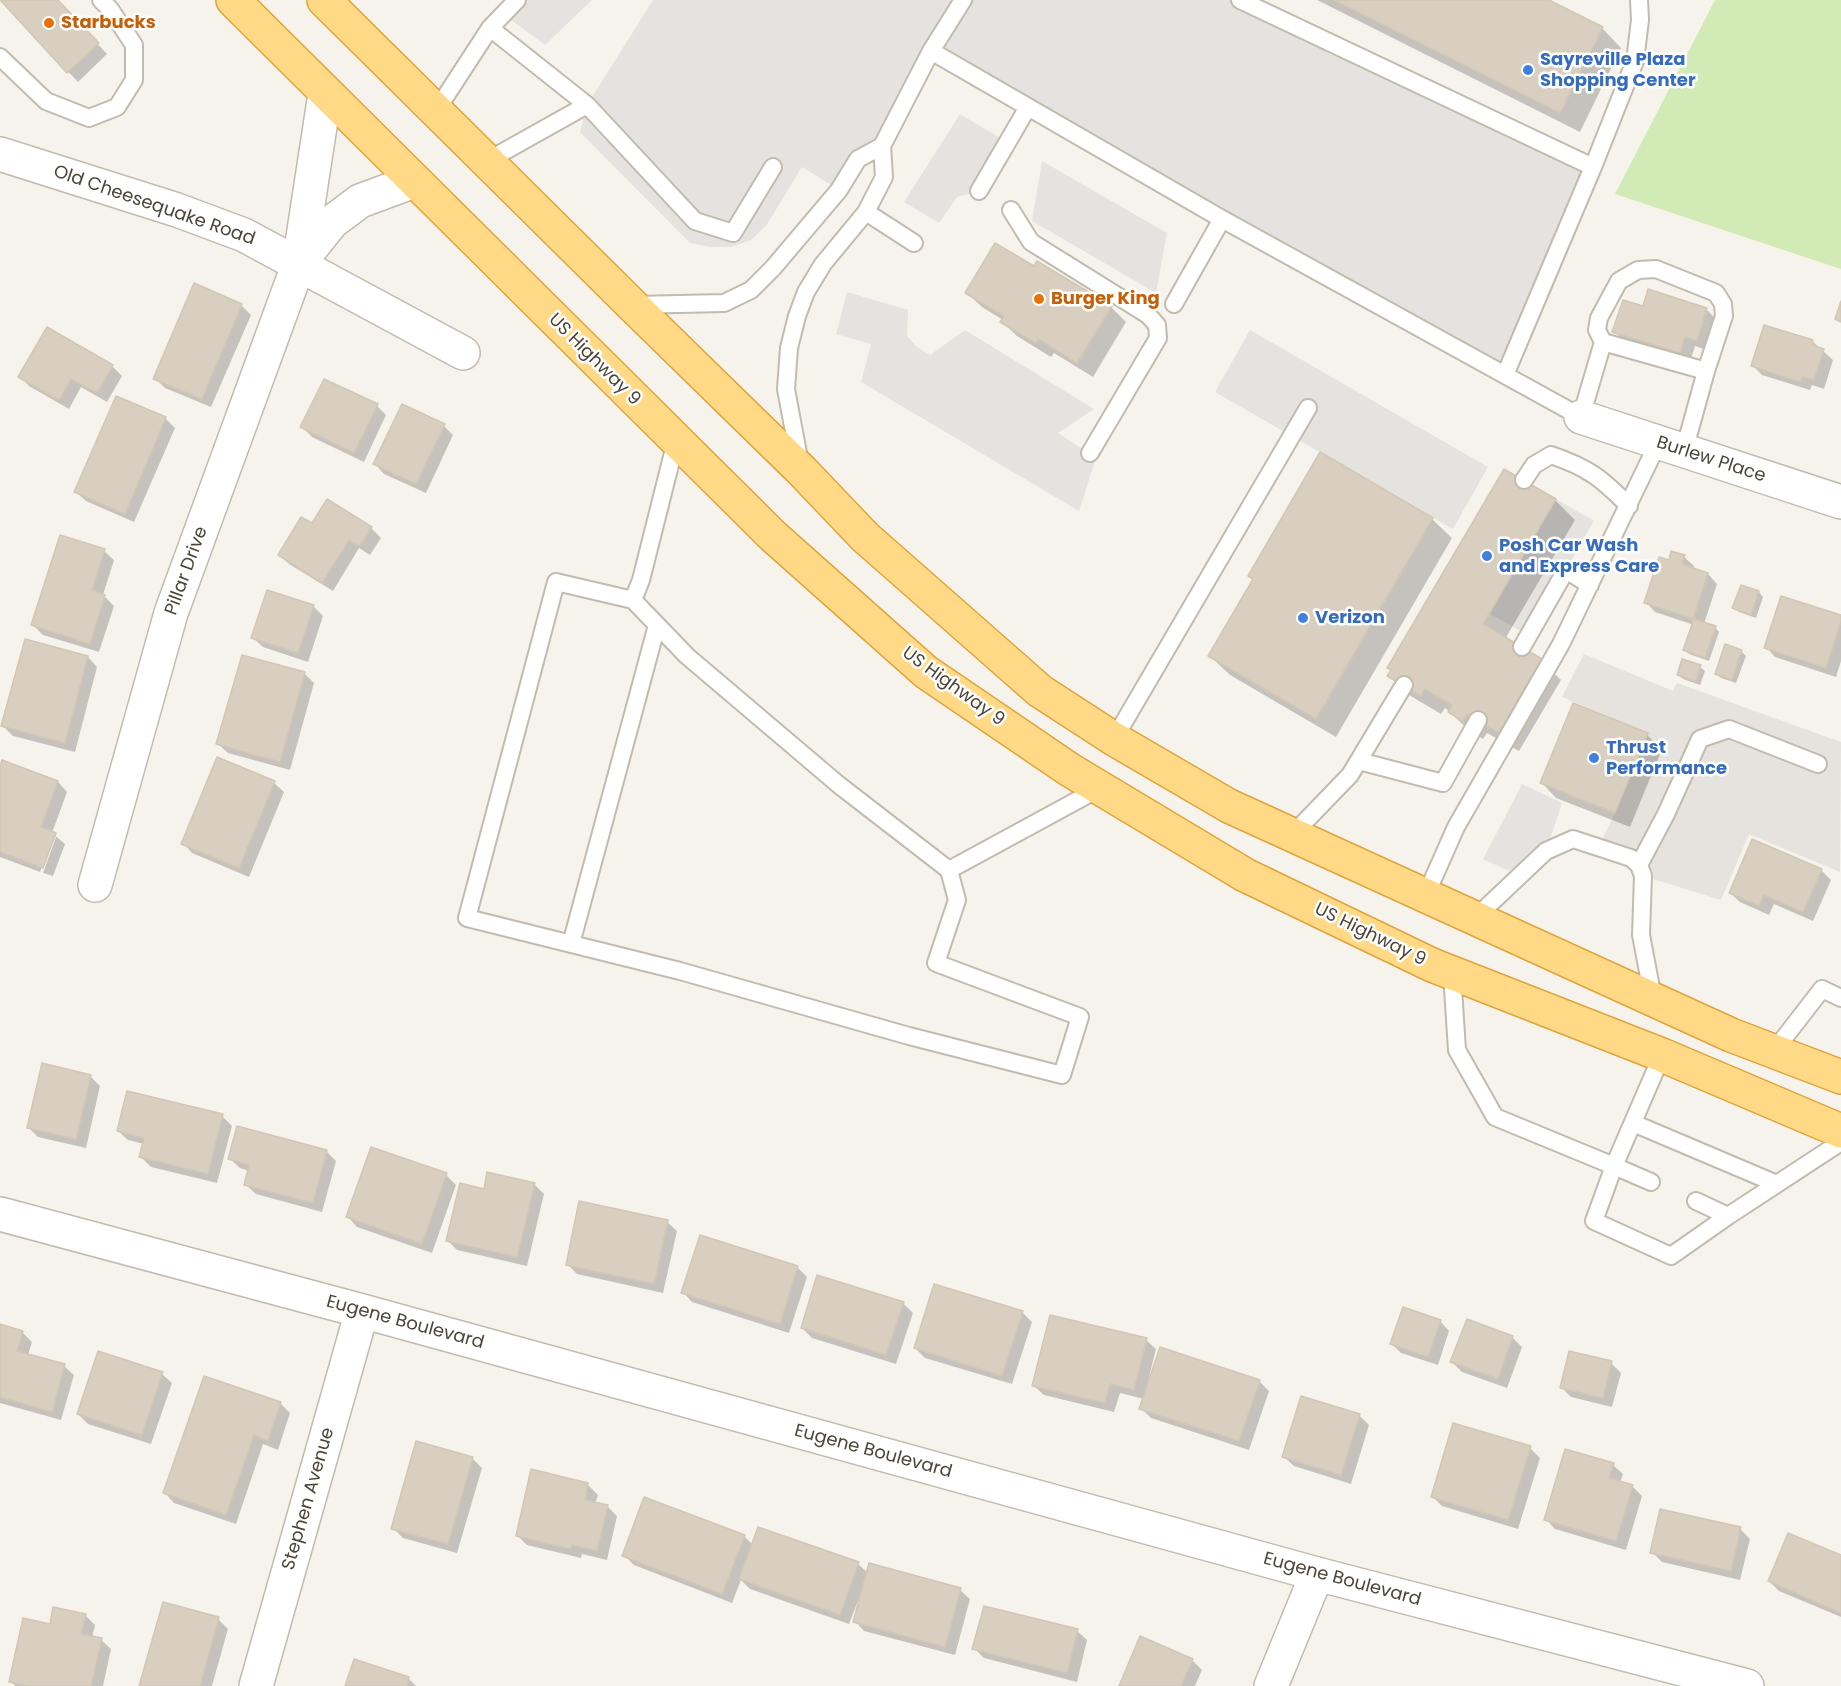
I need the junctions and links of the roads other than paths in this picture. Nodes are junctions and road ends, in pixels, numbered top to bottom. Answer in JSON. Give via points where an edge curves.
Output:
{"nodes":[{"id":1,"x":101,"y":0,"type":"edge"},
{"id":2,"x":233,"y":0,"type":"edge"},
{"id":3,"x":324,"y":0,"type":"edge"},
{"id":4,"x":517,"y":0,"type":"edge"},
{"id":5,"x":963,"y":0,"type":"edge"},
{"id":6,"x":1240,"y":0,"type":"edge"},
{"id":7,"x":1639,"y":0,"type":"edge"},
{"id":8,"x":490,"y":28,"type":"junction"},
{"id":9,"x":931,"y":51,"type":"junction"},
{"id":10,"x":0,"y":57,"type":"edge"},
{"id":11,"x":326,"y":94,"type":"junction"},
{"id":12,"x":586,"y":105,"type":"junction"},
{"id":13,"x":1028,"y":107,"type":"junction"},
{"id":14,"x":436,"y":111,"type":"junction"},
{"id":15,"x":882,"y":146,"type":"junction"},
{"id":16,"x":0,"y":154,"type":"edge"},
{"id":17,"x":487,"y":161,"type":"junction"},
{"id":18,"x":773,"y":167,"type":"dead end"},
{"id":19,"x":1593,"y":167,"type":"junction"},
{"id":20,"x":414,"y":181,"type":"junction"},
{"id":21,"x":979,"y":191,"type":"dead end"},
{"id":22,"x":1011,"y":210,"type":"dead end"},
{"id":23,"x":866,"y":212,"type":"junction"},
{"id":24,"x":1221,"y":219,"type":"junction"},
{"id":25,"x":914,"y":243,"type":"dead end"},
{"id":26,"x":299,"y":263,"type":"junction"},
{"id":27,"x":1174,"y":304,"type":"dead end"},
{"id":28,"x":632,"y":305,"type":"junction"},
{"id":29,"x":1603,"y":342,"type":"junction"},
{"id":30,"x":463,"y":353,"type":"dead end"},
{"id":31,"x":1706,"y":371,"type":"junction"},
{"id":32,"x":1505,"y":375,"type":"junction"},
{"id":33,"x":1308,"y":408,"type":"dead end"},
{"id":34,"x":1581,"y":417,"type":"junction"},
{"id":35,"x":676,"y":441,"type":"junction"},
{"id":36,"x":1671,"y":447,"type":"junction"},
{"id":37,"x":1089,"y":453,"type":"dead end"},
{"id":38,"x":802,"y":471,"type":"junction"},
{"id":39,"x":1524,"y":480,"type":"dead end"},
{"id":40,"x":1841,"y":502,"type":"edge"},
{"id":41,"x":1629,"y":506,"type":"junction"},
{"id":42,"x":1590,"y":585,"type":"junction"},
{"id":43,"x":633,"y":600,"type":"junction"},
{"id":44,"x":657,"y":625,"type":"junction"},
{"id":45,"x":1522,"y":647,"type":"dead end"},
{"id":46,"x":1404,"y":685,"type":"dead end"},
{"id":47,"x":1478,"y":720,"type":"dead end"},
{"id":48,"x":1114,"y":739,"type":"junction"},
{"id":49,"x":1359,"y":761,"type":"junction"},
{"id":50,"x":1818,"y":764,"type":"dead end"},
{"id":51,"x":1100,"y":788,"type":"junction"},
{"id":52,"x":1292,"y":835,"type":"junction"},
{"id":53,"x":1639,"y":865,"type":"junction"},
{"id":54,"x":949,"y":870,"type":"junction"},
{"id":55,"x":95,"y":885,"type":"dead end"},
{"id":56,"x":1425,"y":897,"type":"junction"},
{"id":57,"x":1475,"y":918,"type":"junction"},
{"id":58,"x":571,"y":944,"type":"junction"},
{"id":59,"x":1452,"y":973,"type":"junction"},
{"id":60,"x":1653,"y":998,"type":"junction"},
{"id":61,"x":1841,"y":998,"type":"edge"},
{"id":62,"x":1774,"y":1051,"type":"junction"},
{"id":63,"x":1662,"y":1055,"type":"junction"},
{"id":64,"x":1841,"y":1077,"type":"edge"},
{"id":65,"x":1633,"y":1123,"type":"junction"},
{"id":66,"x":1841,"y":1131,"type":"edge"},
{"id":67,"x":1841,"y":1142,"type":"edge"},
{"id":68,"x":1614,"y":1166,"type":"junction"},
{"id":69,"x":1651,"y":1182,"type":"dead end"},
{"id":70,"x":1778,"y":1184,"type":"junction"},
{"id":71,"x":1696,"y":1201,"type":"dead end"},
{"id":72,"x":0,"y":1214,"type":"edge"},
{"id":73,"x":1728,"y":1216,"type":"junction"},
{"id":74,"x":362,"y":1311,"type":"junction"},
{"id":75,"x":1317,"y":1574,"type":"junction"},
{"id":76,"x":256,"y":1686,"type":"edge"},
{"id":77,"x":1271,"y":1686,"type":"edge"},
{"id":78,"x":1747,"y":1686,"type":"edge"}],
"edges":[{"from":1,"to":10,"type":"lane","via":[[134,45],[134,80],[117,107],[89,118],[46,100]]},
{"from":2,"to":11,"type":"highway","name":"US Highway 9"},
{"from":3,"to":14,"type":"highway"},
{"from":4,"to":8,"type":"lane"},
{"from":5,"to":9,"type":"lane"},
{"from":6,"to":19,"type":"lane"},
{"from":7,"to":19,"type":"lane","via":[[1635,61]]},
{"from":8,"to":12,"type":"lane"},
{"from":8,"to":14,"type":"lane"},
{"from":9,"to":13,"type":"lane"},
{"from":9,"to":15,"type":"lane"},
{"from":11,"to":20,"type":"highway","name":"US Highway 9"},
{"from":11,"to":26,"type":"street","name":"Pillar Drive"},
{"from":12,"to":17,"type":"lane"},
{"from":12,"to":18,"type":"lane","via":[[695,221],[733,233]]},
{"from":13,"to":21,"type":"lane"},
{"from":13,"to":24,"type":"lane"},
{"from":14,"to":17,"type":"highway"},
{"from":15,"to":23,"type":"lane","via":[[884,177]]},
{"from":15,"to":28,"type":"lane","via":[[858,159],[839,190],[751,290],[724,303]]},
{"from":16,"to":26,"type":"street","name":"Old Cheesequake Road","via":[[188,214],[244,235]]},
{"from":17,"to":28,"type":"highway"},
{"from":19,"to":32,"type":"lane"},
{"from":20,"to":26,"type":"street","name":"Pillar Drive","via":[[360,201],[332,222]]},
{"from":20,"to":35,"type":"highway","name":"US Highway 9"},
{"from":22,"to":37,"type":"lane","via":[[1030,242],[1148,315],[1157,325],[1158,338]]},
{"from":23,"to":25,"type":"lane"},
{"from":23,"to":38,"type":"lane","via":[[823,264],[806,292],[789,348],[786,389]]},
{"from":24,"to":27,"type":"lane"},
{"from":24,"to":32,"type":"lane"},
{"from":26,"to":30,"type":"street","name":"Old Cheesequake Road"},
{"from":26,"to":55,"type":"street","name":"Pillar Drive","via":[[171,613]]},
{"from":28,"to":38,"type":"highway"},
{"from":29,"to":31,"type":"lane"},
{"from":29,"to":31,"type":"lane","via":[[1597,330],[1599,318],[1619,281],[1638,270],[1656,269],[1716,293],[1723,304],[1724,316]]},
{"from":29,"to":34,"type":"lane"},
{"from":31,"to":36,"type":"lane"},
{"from":32,"to":34,"type":"lane"},
{"from":33,"to":48,"type":"lane"},
{"from":34,"to":36,"type":"street","name":"Burlew Place"},
{"from":35,"to":43,"type":"lane"},
{"from":35,"to":51,"type":"highway","name":"US Highway 9","via":[[773,536],[926,672]]},
{"from":36,"to":40,"type":"street","name":"Burlew Place"},
{"from":36,"to":41,"type":"lane"},
{"from":38,"to":48,"type":"highway","via":[[865,537],[1041,691]]},
{"from":39,"to":41,"type":"lane","via":[[1534,465],[1551,455],[1580,465],[1603,480]]},
{"from":41,"to":42,"type":"lane"},
{"from":42,"to":45,"type":"lane","via":[[1566,570]]},
{"from":42,"to":56,"type":"lane","via":[[1561,644],[1456,827]]},
{"from":43,"to":44,"type":"lane"},
{"from":43,"to":58,"type":"lane","via":[[556,582],[467,918]]},
{"from":44,"to":54,"type":"lane","via":[[687,656],[839,785]]},
{"from":44,"to":58,"type":"lane"},
{"from":46,"to":49,"type":"lane"},
{"from":47,"to":49,"type":"lane","via":[[1443,783]]},
{"from":48,"to":52,"type":"highway","via":[[1229,806]]},
{"from":49,"to":52,"type":"lane"},
{"from":50,"to":53,"type":"lane","via":[[1729,729],[1700,739]]},
{"from":51,"to":54,"type":"lane"},
{"from":51,"to":59,"type":"highway","name":"US Highway 9","via":[[1245,875]]},
{"from":52,"to":56,"type":"highway"},
{"from":53,"to":57,"type":"lane","via":[[1630,858],[1573,839],[1546,850]]},
{"from":53,"to":60,"type":"lane","via":[[1643,876],[1641,935]]},
{"from":54,"to":58,"type":"lane","via":[[957,900],[936,963],[1080,1017],[1062,1075]]},
{"from":56,"to":57,"type":"highway"},
{"from":57,"to":60,"type":"highway"},
{"from":59,"to":63,"type":"highway","name":"US Highway 9"},
{"from":59,"to":68,"type":"lane","via":[[1457,1050],[1496,1118]]},
{"from":60,"to":62,"type":"highway"},
{"from":61,"to":62,"type":"lane","via":[[1822,989]]},
{"from":62,"to":64,"type":"highway"},
{"from":63,"to":65,"type":"lane"},
{"from":63,"to":66,"type":"highway","name":"US Highway 9"},
{"from":65,"to":68,"type":"lane"},
{"from":65,"to":70,"type":"lane"},
{"from":67,"to":70,"type":"lane"},
{"from":68,"to":69,"type":"lane"},
{"from":68,"to":73,"type":"lane","via":[[1594,1221],[1671,1256]]},
{"from":70,"to":73,"type":"lane"},
{"from":71,"to":73,"type":"lane"},
{"from":72,"to":74,"type":"street","name":"Eugene Boulevard"},
{"from":74,"to":75,"type":"street","name":"Eugene Boulevard"},
{"from":74,"to":76,"type":"street","name":"Stephen Avenue"},
{"from":75,"to":77,"type":"street"},
{"from":75,"to":78,"type":"street","name":"Eugene Boulevard"}]}
